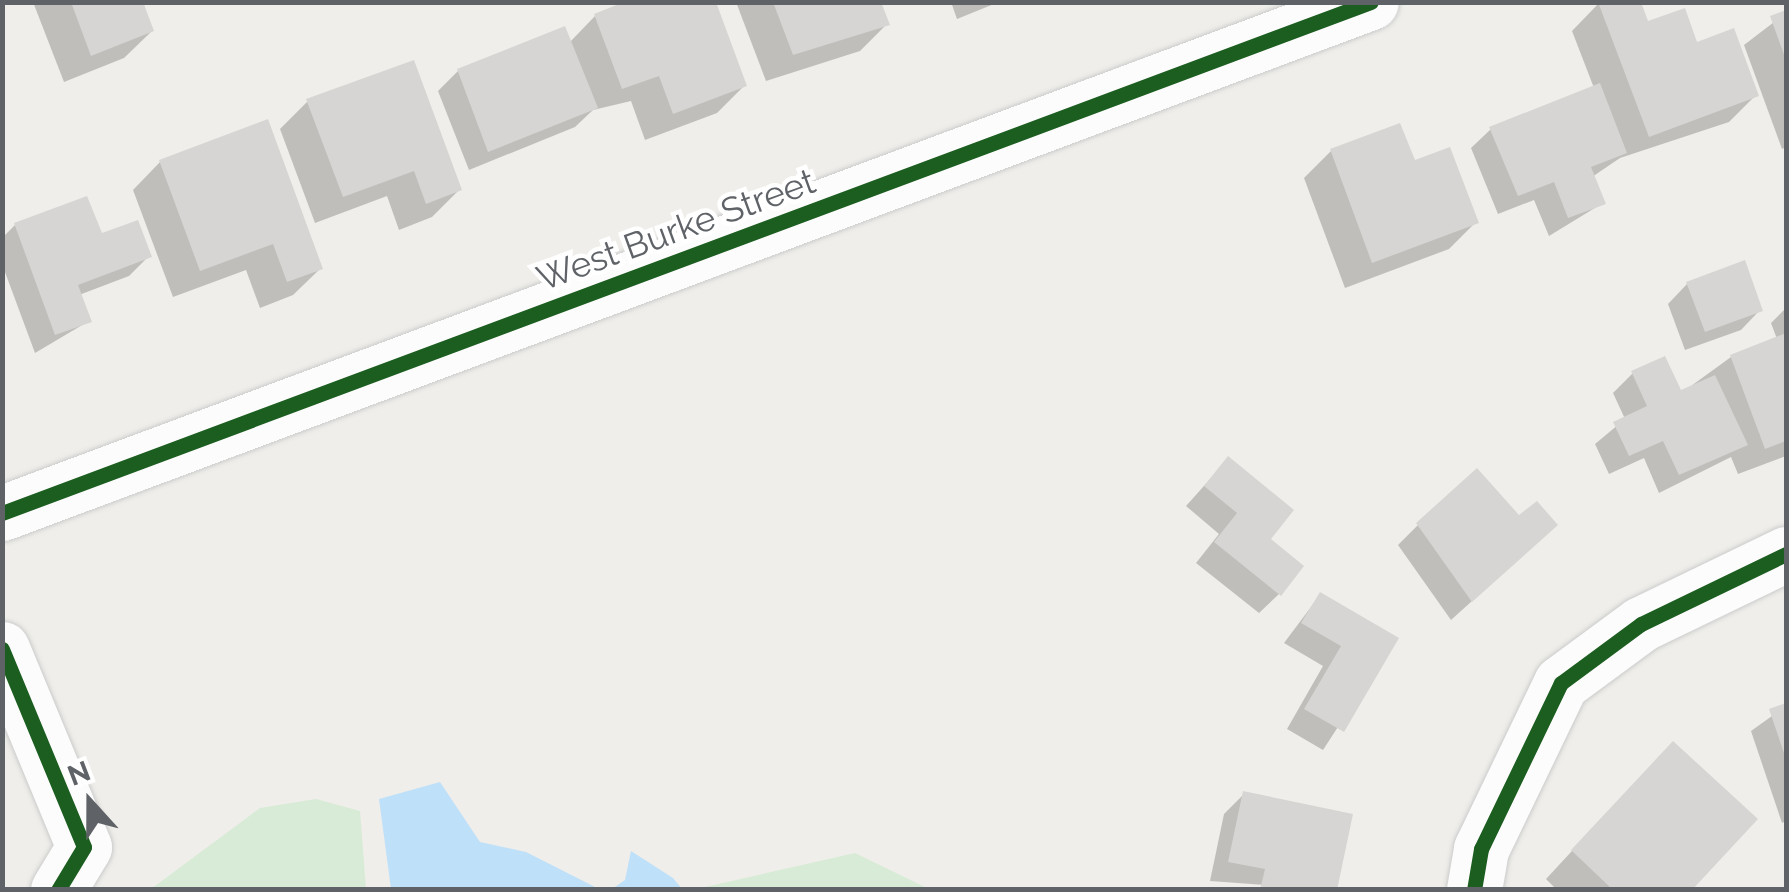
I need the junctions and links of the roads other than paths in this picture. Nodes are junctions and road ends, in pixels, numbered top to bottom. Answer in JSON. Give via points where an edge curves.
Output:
{"nodes":[{"id":1,"x":1371,"y":2,"type":"edge"},
{"id":2,"x":2,"y":513,"type":"edge"},
{"id":3,"x":1786,"y":554,"type":"edge"},
{"id":4,"x":2,"y":649,"type":"edge"},
{"id":5,"x":71,"y":868,"type":"edge"},
{"id":6,"x":1477,"y":869,"type":"edge"}],
"edges":[{"from":1,"to":2,"type":"street","name":"West Burke Street"},
{"from":3,"to":6,"type":"street","via":[[1640,624],[1561,683]]},
{"from":4,"to":5,"type":"street"}]}
